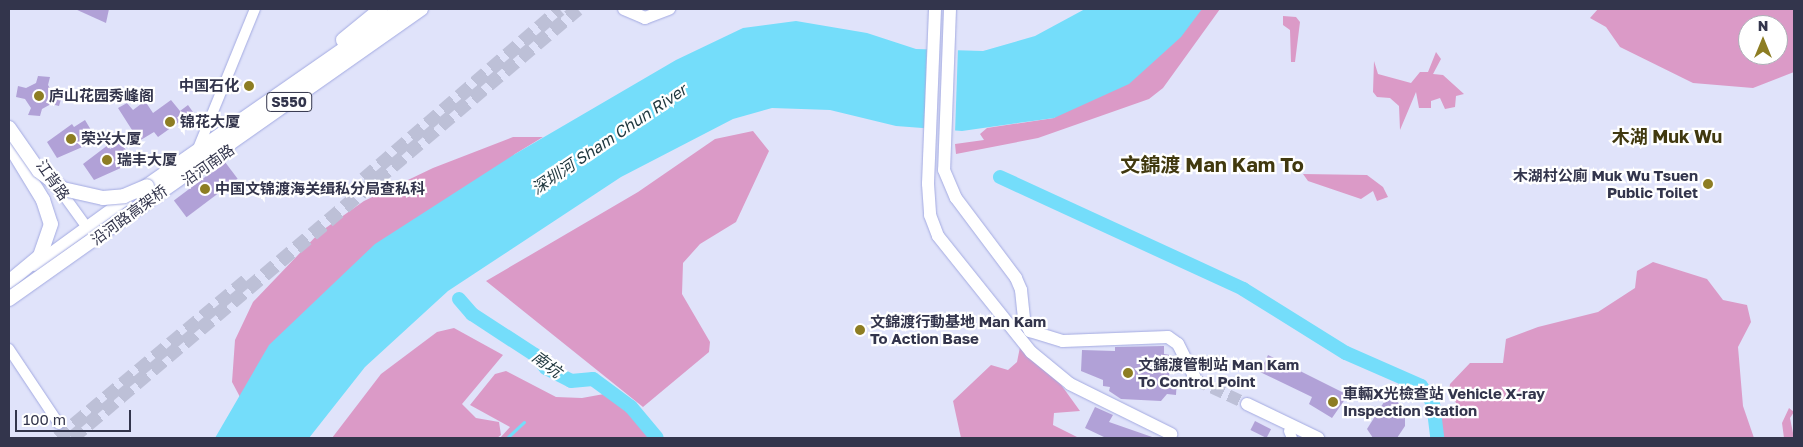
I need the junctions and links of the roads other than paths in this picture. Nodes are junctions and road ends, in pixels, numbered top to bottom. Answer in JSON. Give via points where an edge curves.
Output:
{"nodes":[{"id":1,"x":255,"y":9,"type":"edge"},
{"id":2,"x":381,"y":9,"type":"edge"},
{"id":3,"x":389,"y":9,"type":"edge"},
{"id":4,"x":402,"y":9,"type":"edge"},
{"id":5,"x":421,"y":9,"type":"edge"},
{"id":6,"x":431,"y":9,"type":"edge"},
{"id":7,"x":624,"y":9,"type":"edge"},
{"id":8,"x":669,"y":9,"type":"edge"},
{"id":9,"x":930,"y":9,"type":"edge"},
{"id":10,"x":935,"y":9,"type":"edge"},
{"id":11,"x":950,"y":9,"type":"edge"},
{"id":12,"x":955,"y":9,"type":"edge"},
{"id":13,"x":934,"y":31,"type":"junction"},
{"id":14,"x":949,"y":31,"type":"junction"},
{"id":15,"x":309,"y":68,"type":"junction"},
{"id":16,"x":9,"y":118,"type":"edge"},
{"id":17,"x":9,"y":128,"type":"edge"},
{"id":18,"x":9,"y":144,"type":"edge"},
{"id":19,"x":199,"y":146,"type":"junction"},
{"id":20,"x":86,"y":228,"type":"junction"},
{"id":21,"x":98,"y":242,"type":"junction"},
{"id":22,"x":78,"y":253,"type":"junction"},
{"id":23,"x":9,"y":282,"type":"edge"},
{"id":24,"x":9,"y":301,"type":"edge"},
{"id":25,"x":9,"y":309,"type":"edge"},
{"id":26,"x":9,"y":349,"type":"edge"},
{"id":27,"x":1196,"y":380,"type":"tunnel mouth"},
{"id":28,"x":1247,"y":404,"type":"tunnel mouth"},
{"id":29,"x":59,"y":424,"type":"dead end"},
{"id":30,"x":1171,"y":434,"type":"dead end"},
{"id":31,"x":1318,"y":438,"type":"edge"}],
"edges":[{"from":1,"to":19,"type":"street"},
{"from":2,"to":15,"type":"highway"},
{"from":3,"to":15,"type":"main road","name":"沿河南路"},
{"from":4,"to":17,"type":"highway","name":"沿河路高架桥","number":"S550","bridge":true,"via":[[154,181],[124,196],[86,196],[53,184],[33,164]]},
{"from":5,"to":22,"type":"highway","name":"沿河路高架桥","number":"S550","bridge":true},
{"from":6,"to":21,"type":"main road","name":"沿河南路"},
{"from":7,"to":8,"type":"main road","via":[[645,18]]},
{"from":9,"to":13,"type":"main road"},
{"from":10,"to":13,"type":"main road"},
{"from":11,"to":14,"type":"main road"},
{"from":12,"to":14,"type":"main road"},
{"from":13,"to":30,"type":"main road","via":[[928,203],[934,227],[1017,337],[1070,384]]},
{"from":14,"to":27,"type":"main road","via":[[943,150],[949,186],[1016,278],[1021,290],[1024,321],[1030,331],[1063,341],[1168,337],[1178,344]]},
{"from":15,"to":19,"type":"main road","name":"沿河南路"},
{"from":16,"to":20,"type":"street","name":"江背路"},
{"from":18,"to":23,"type":"highway","via":[[44,200],[51,224],[40,256]]},
{"from":19,"to":20,"type":"main road","name":"沿河南路"},
{"from":20,"to":21,"type":"street","name":"江背路"},
{"from":20,"to":23,"type":"main road","name":"沿河南路"},
{"from":21,"to":24,"type":"main road","name":"沿河南路"},
{"from":22,"to":24,"type":"highway","name":"沿河路高架桥","number":"S550","bridge":true},
{"from":22,"to":25,"type":"highway","bridge":true},
{"from":26,"to":29,"type":"street"},
{"from":28,"to":31,"type":"main road"}]}
